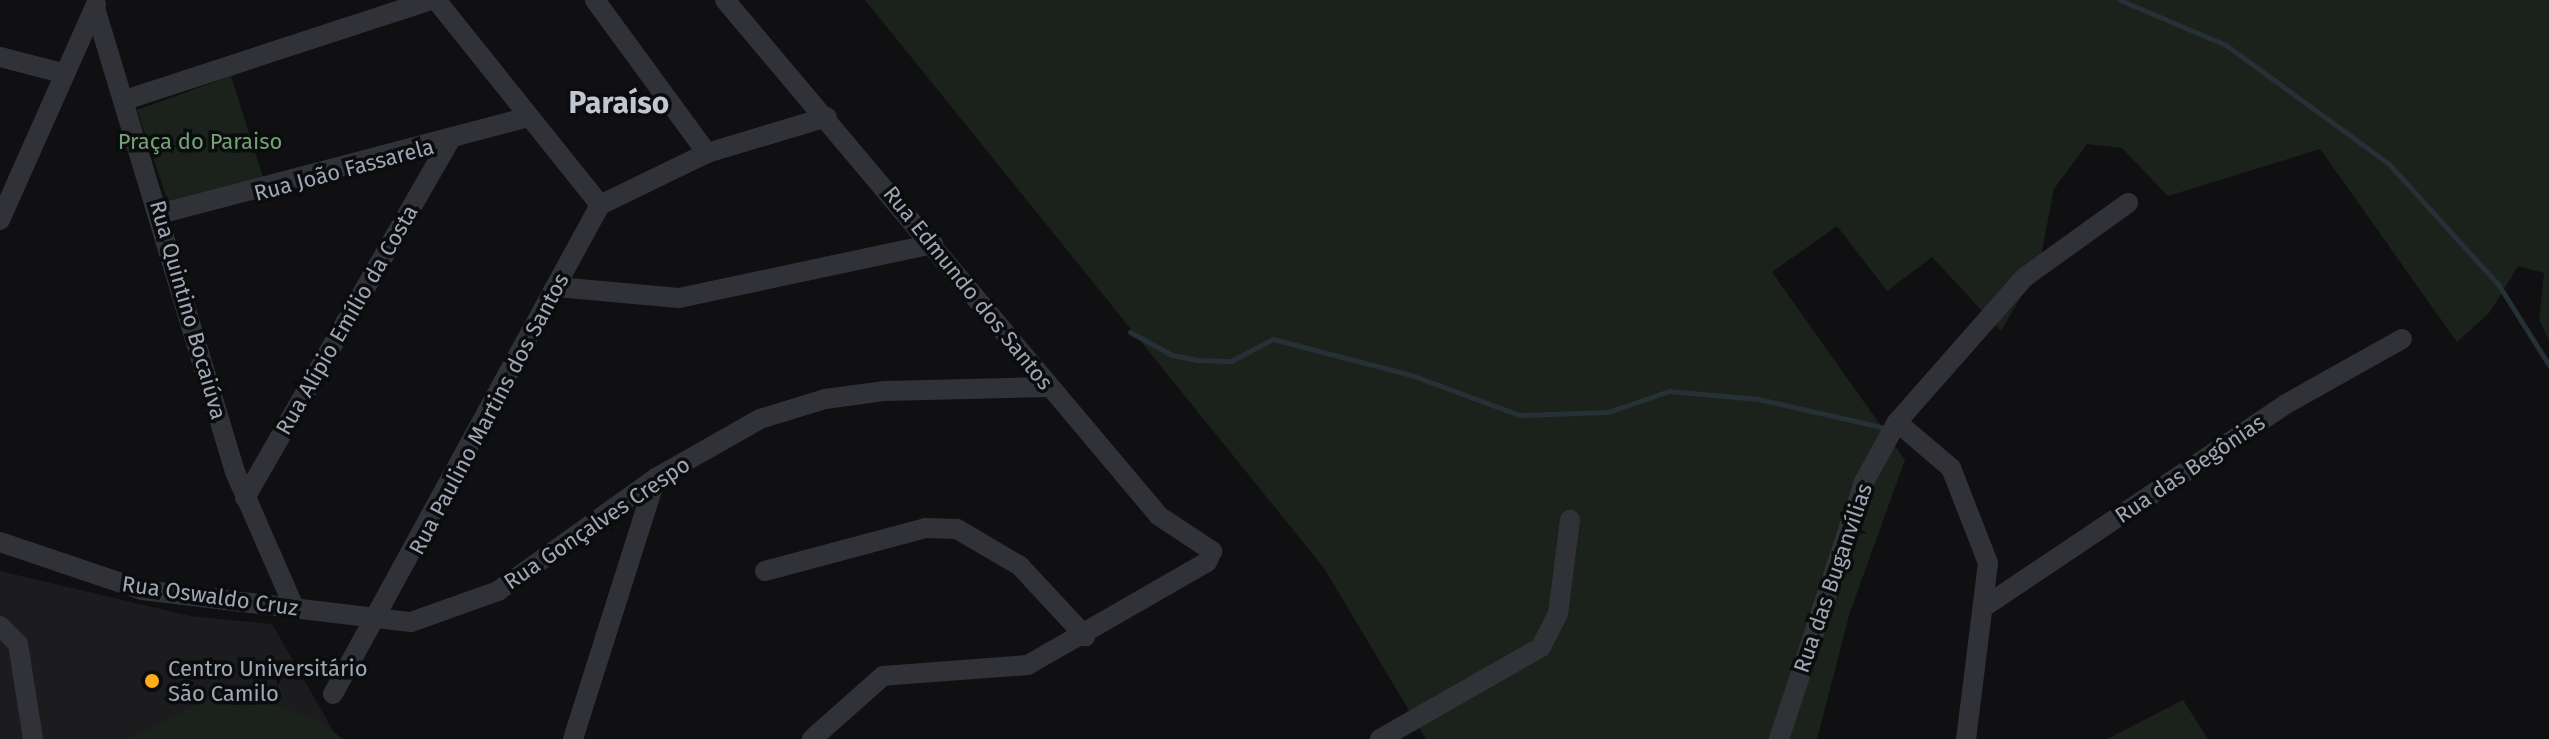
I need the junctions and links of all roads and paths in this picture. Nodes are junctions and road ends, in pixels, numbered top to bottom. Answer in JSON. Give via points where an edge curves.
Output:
{"nodes":[{"id":1,"x":434,"y":0,"type":"edge"},
{"id":2,"x":595,"y":0,"type":"edge"},
{"id":3,"x":725,"y":0,"type":"edge"},
{"id":4,"x":96,"y":4,"type":"edge"},
{"id":5,"x":0,"y":57,"type":"edge"},
{"id":6,"x":62,"y":73,"type":"junction"},
{"id":7,"x":125,"y":100,"type":"junction"},
{"id":8,"x":827,"y":117,"type":"junction"},
{"id":9,"x":526,"y":118,"type":"junction"},
{"id":10,"x":449,"y":142,"type":"junction"},
{"id":11,"x":707,"y":153,"type":"junction"},
{"id":12,"x":2128,"y":203,"type":"dead end"},
{"id":13,"x":600,"y":205,"type":"junction"},
{"id":14,"x":2,"y":207,"type":"edge"},
{"id":15,"x":159,"y":214,"type":"junction"},
{"id":16,"x":933,"y":244,"type":"junction"},
{"id":17,"x":557,"y":287,"type":"junction"},
{"id":18,"x":2402,"y":339,"type":"dead end"},
{"id":19,"x":1049,"y":387,"type":"junction"},
{"id":20,"x":1897,"y":422,"type":"junction"},
{"id":21,"x":656,"y":478,"type":"junction"},
{"id":22,"x":245,"y":498,"type":"junction"},
{"id":23,"x":1570,"y":520,"type":"dead end"},
{"id":24,"x":0,"y":542,"type":"edge"},
{"id":25,"x":765,"y":571,"type":"dead end"},
{"id":26,"x":294,"y":607,"type":"junction"},
{"id":27,"x":1984,"y":607,"type":"junction"},
{"id":28,"x":378,"y":622,"type":"junction"},
{"id":29,"x":0,"y":626,"type":"edge"},
{"id":30,"x":1085,"y":636,"type":"junction"},
{"id":31,"x":333,"y":694,"type":"dead end"},
{"id":32,"x":33,"y":739,"type":"edge"},
{"id":33,"x":573,"y":739,"type":"edge"},
{"id":34,"x":812,"y":739,"type":"edge"},
{"id":35,"x":1380,"y":739,"type":"edge"},
{"id":36,"x":1779,"y":739,"type":"edge"},
{"id":37,"x":1966,"y":739,"type":"edge"}],
"edges":[{"from":1,"to":7,"type":"street"},
{"from":1,"to":9,"type":"street"},
{"from":2,"to":11,"type":"street"},
{"from":3,"to":8,"type":"street","name":"Rua Edmundo dos Santos"},
{"from":4,"to":6,"type":"street"},
{"from":4,"to":7,"type":"street","name":"Rua Quintino Bocaiúva"},
{"from":5,"to":6,"type":"street"},
{"from":6,"to":14,"type":"street"},
{"from":7,"to":15,"type":"street","name":"Rua Quintino Bocaiúva"},
{"from":8,"to":11,"type":"street"},
{"from":8,"to":16,"type":"street","name":"Rua Edmundo dos Santos"},
{"from":9,"to":10,"type":"street","name":"Rua João Fassarela"},
{"from":9,"to":13,"type":"street"},
{"from":10,"to":15,"type":"street","name":"Rua João Fassarela"},
{"from":10,"to":22,"type":"street","name":"Rua Alípio Emílio da Costa"},
{"from":11,"to":13,"type":"street"},
{"from":12,"to":20,"type":"street","name":"Rua das Buganvílias","via":[[2025,277]]},
{"from":13,"to":17,"type":"street","name":"Rua Paulino Martins dos Santos"},
{"from":15,"to":22,"type":"street","name":"Rua Quintino Bocaiúva"},
{"from":16,"to":17,"type":"street","via":[[705,295]]},
{"from":16,"to":19,"type":"street","name":"Rua Edmundo dos Santos"},
{"from":17,"to":28,"type":"street","name":"Rua Paulino Martins dos Santos"},
{"from":18,"to":27,"type":"street","name":"Rua das Begônias","via":[[2286,404]]},
{"from":19,"to":21,"type":"street","name":"Rua Gonçalves Crespo","via":[[825,399],[760,419]]},
{"from":19,"to":30,"type":"street","name":"Rua Edmundo dos Santos","via":[[1159,516],[1210,545],[1207,562]]},
{"from":20,"to":27,"type":"street","via":[[1951,468],[1988,563]]},
{"from":20,"to":36,"type":"street","name":"Rua das Buganvílias","via":[[1864,482]]},
{"from":21,"to":28,"type":"street","name":"Rua Gonçalves Crespo","via":[[498,591],[438,615]]},
{"from":21,"to":33,"type":"street"},
{"from":22,"to":26,"type":"street","name":"Rua Quintino Bocaiúva"},
{"from":23,"to":35,"type":"street","via":[[1558,614],[1541,647]]},
{"from":24,"to":26,"type":"street","name":"Rua Oswaldo Cruz","via":[[142,590]]},
{"from":25,"to":30,"type":"street","via":[[925,528],[957,529],[1020,566]]},
{"from":26,"to":28,"type":"street","name":"Rua Oswaldo Cruz"},
{"from":27,"to":37,"type":"street"},
{"from":28,"to":31,"type":"street","name":"Rua Paulino Martins dos Santos"},
{"from":29,"to":32,"type":"street","via":[[18,644]]},
{"from":30,"to":34,"type":"street","via":[[1013,669],[883,676]]}]}
